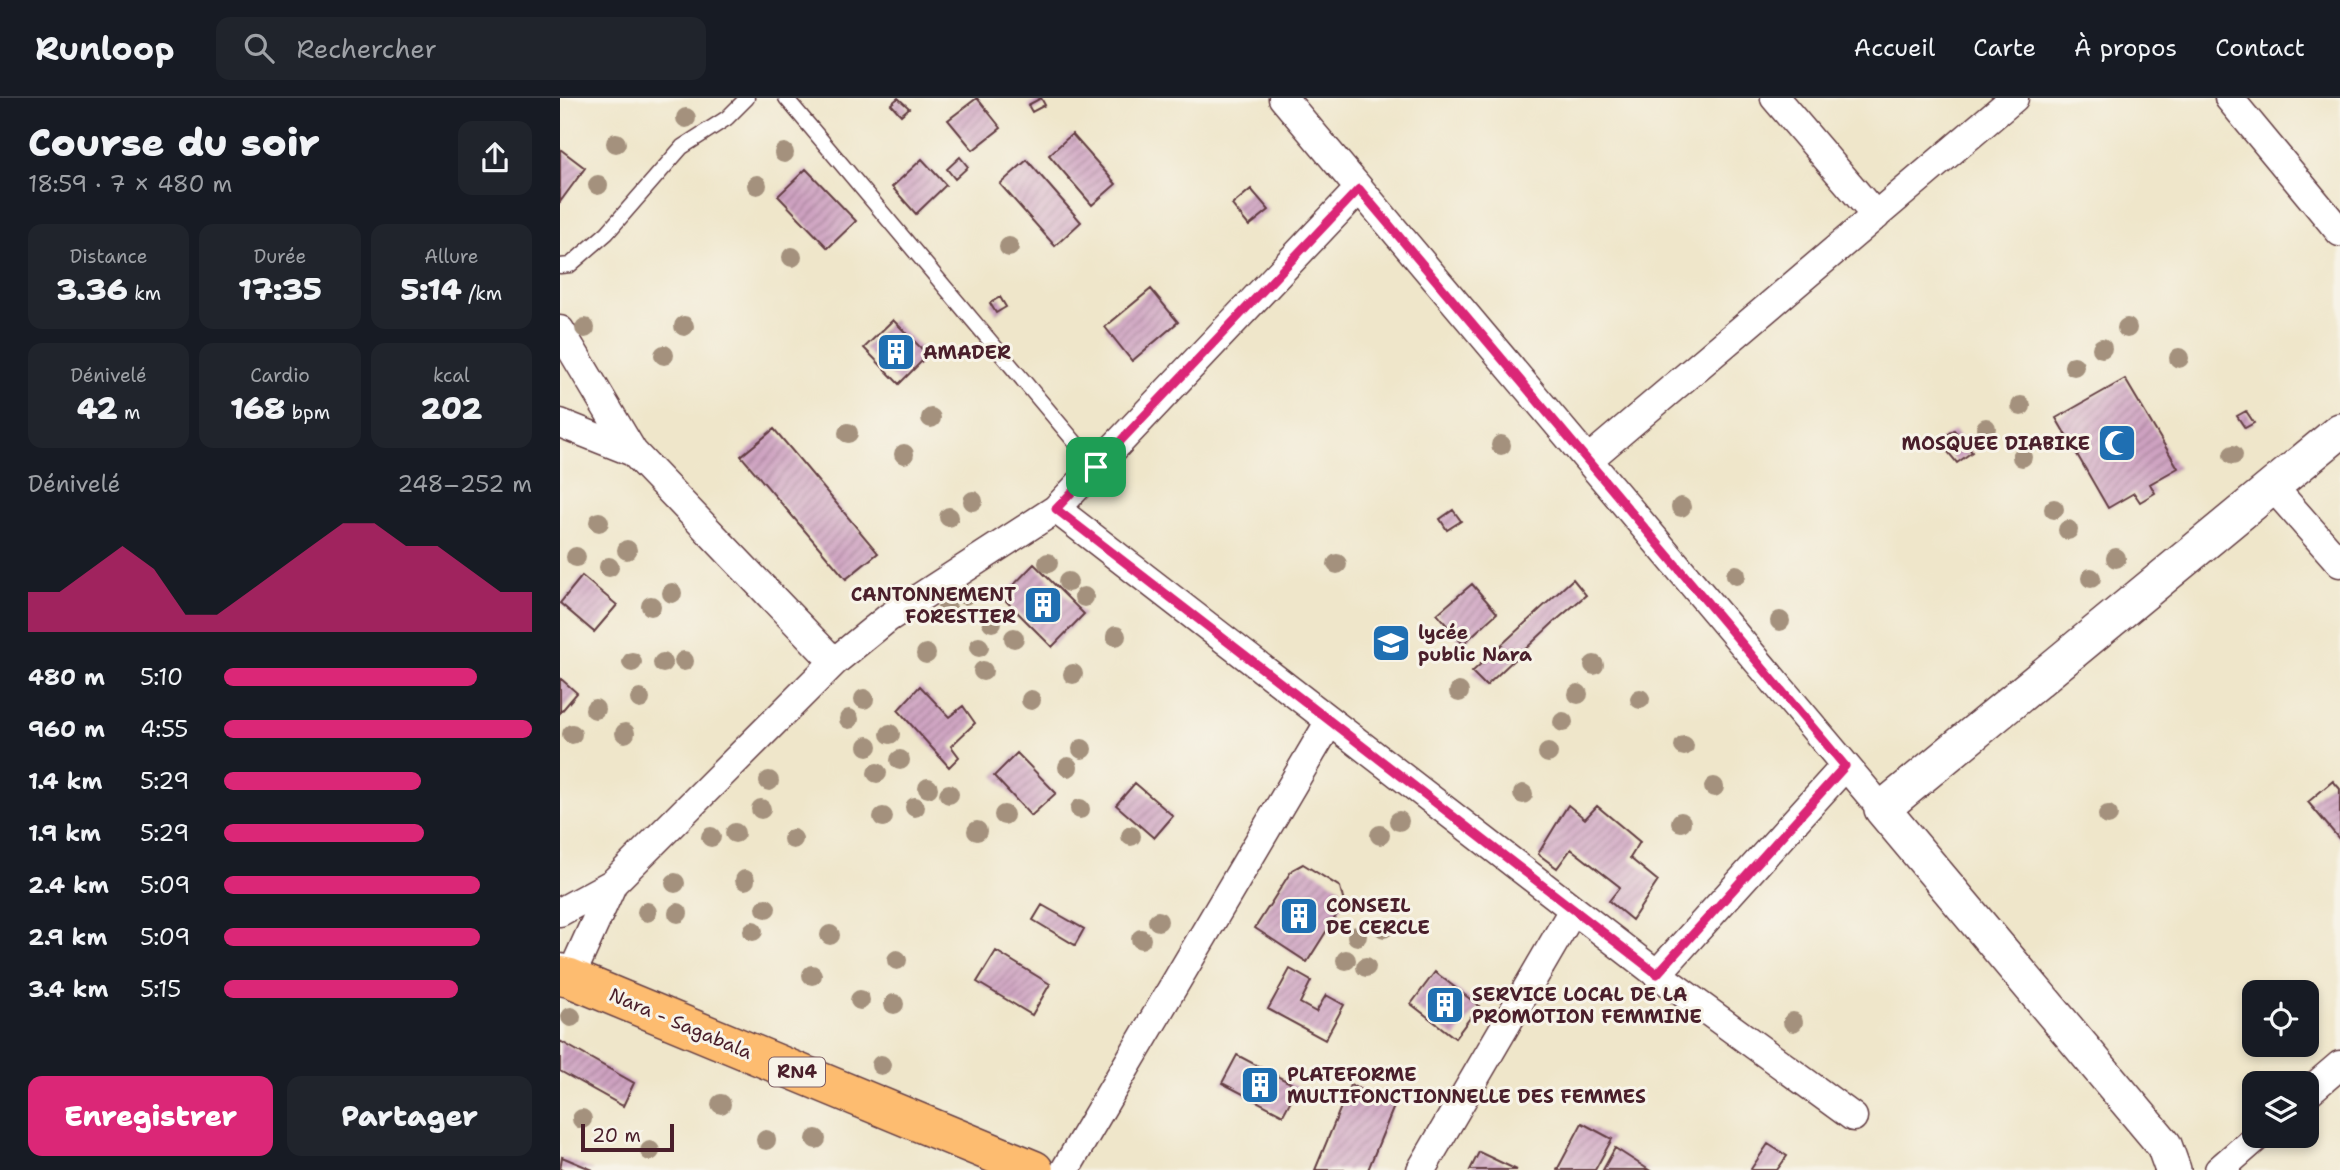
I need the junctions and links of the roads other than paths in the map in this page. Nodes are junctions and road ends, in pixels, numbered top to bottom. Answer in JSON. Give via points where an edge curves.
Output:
{"nodes":[{"id":1,"x":747,"y":98,"type":"edge"},
{"id":2,"x":786,"y":98,"type":"edge"},
{"id":3,"x":1283,"y":98,"type":"edge"},
{"id":4,"x":1775,"y":98,"type":"edge"},
{"id":5,"x":2014,"y":98,"type":"edge"},
{"id":6,"x":2229,"y":98,"type":"edge"},
{"id":7,"x":1359,"y":189,"type":"junction"},
{"id":8,"x":1876,"y":216,"type":"junction"},
{"id":9,"x":2340,"y":232,"type":"edge"},
{"id":10,"x":560,"y":266,"type":"edge"},
{"id":11,"x":560,"y":330,"type":"edge"},
{"id":12,"x":560,"y":423,"type":"edge"},
{"id":13,"x":2340,"y":431,"type":"edge"},
{"id":14,"x":633,"y":452,"type":"junction"},
{"id":15,"x":1588,"y":460,"type":"junction"},
{"id":16,"x":1096,"y":467,"type":"junction"},
{"id":17,"x":2273,"y":487,"type":"junction"},
{"id":18,"x":1056,"y":509,"type":"junction"},
{"id":19,"x":2340,"y":563,"type":"edge"},
{"id":20,"x":834,"y":662,"type":"junction"},
{"id":21,"x":1330,"y":722,"type":"junction"},
{"id":22,"x":1845,"y":766,"type":"junction"},
{"id":23,"x":1882,"y":809,"type":"junction"},
{"id":24,"x":613,"y":883,"type":"junction"},
{"id":25,"x":1573,"y":909,"type":"junction"},
{"id":26,"x":560,"y":912,"type":"edge"},
{"id":27,"x":564,"y":974,"type":"edge"},
{"id":28,"x":1657,"y":974,"type":"junction"},
{"id":29,"x":2340,"y":1065,"type":"edge"},
{"id":30,"x":2319,"y":1083,"type":"edge"},
{"id":31,"x":1853,"y":1117,"type":"dead end"},
{"id":32,"x":2244,"y":1148,"type":"edge"},
{"id":33,"x":1034,"y":1170,"type":"edge"},
{"id":34,"x":1065,"y":1170,"type":"edge"},
{"id":35,"x":1422,"y":1170,"type":"edge"},
{"id":36,"x":2173,"y":1170,"type":"edge"},
{"id":37,"x":2219,"y":1170,"type":"edge"}],
"edges":[{"from":1,"to":10,"type":"lane","via":[[727,118],[682,147],[607,233],[570,265]]},
{"from":2,"to":16,"type":"lane"},
{"from":3,"to":7,"type":"street"},
{"from":4,"to":8,"type":"street"},
{"from":5,"to":8,"type":"street"},
{"from":6,"to":9,"type":"street"},
{"from":7,"to":15,"type":"street"},
{"from":7,"to":16,"type":"street"},
{"from":8,"to":15,"type":"street"},
{"from":11,"to":14,"type":"street"},
{"from":12,"to":14,"type":"street"},
{"from":13,"to":17,"type":"street"},
{"from":14,"to":20,"type":"street"},
{"from":15,"to":22,"type":"street"},
{"from":16,"to":18,"type":"street"},
{"from":17,"to":19,"type":"street"},
{"from":17,"to":23,"type":"street"},
{"from":18,"to":20,"type":"street","via":[[888,618]]},
{"from":18,"to":21,"type":"street"},
{"from":20,"to":24,"type":"street"},
{"from":21,"to":25,"type":"street"},
{"from":21,"to":34,"type":"street"},
{"from":22,"to":23,"type":"street"},
{"from":22,"to":28,"type":"street"},
{"from":23,"to":36,"type":"street","via":[[2164,1145]]},
{"from":24,"to":26,"type":"street"},
{"from":24,"to":27,"type":"street"},
{"from":25,"to":28,"type":"street"},
{"from":25,"to":35,"type":"street"},
{"from":27,"to":33,"type":"main road","name":"Nara - Sagabala","number":"RN4"},
{"from":28,"to":31,"type":"street"},
{"from":29,"to":30,"type":"street"},
{"from":32,"to":37,"type":"street"}]}
